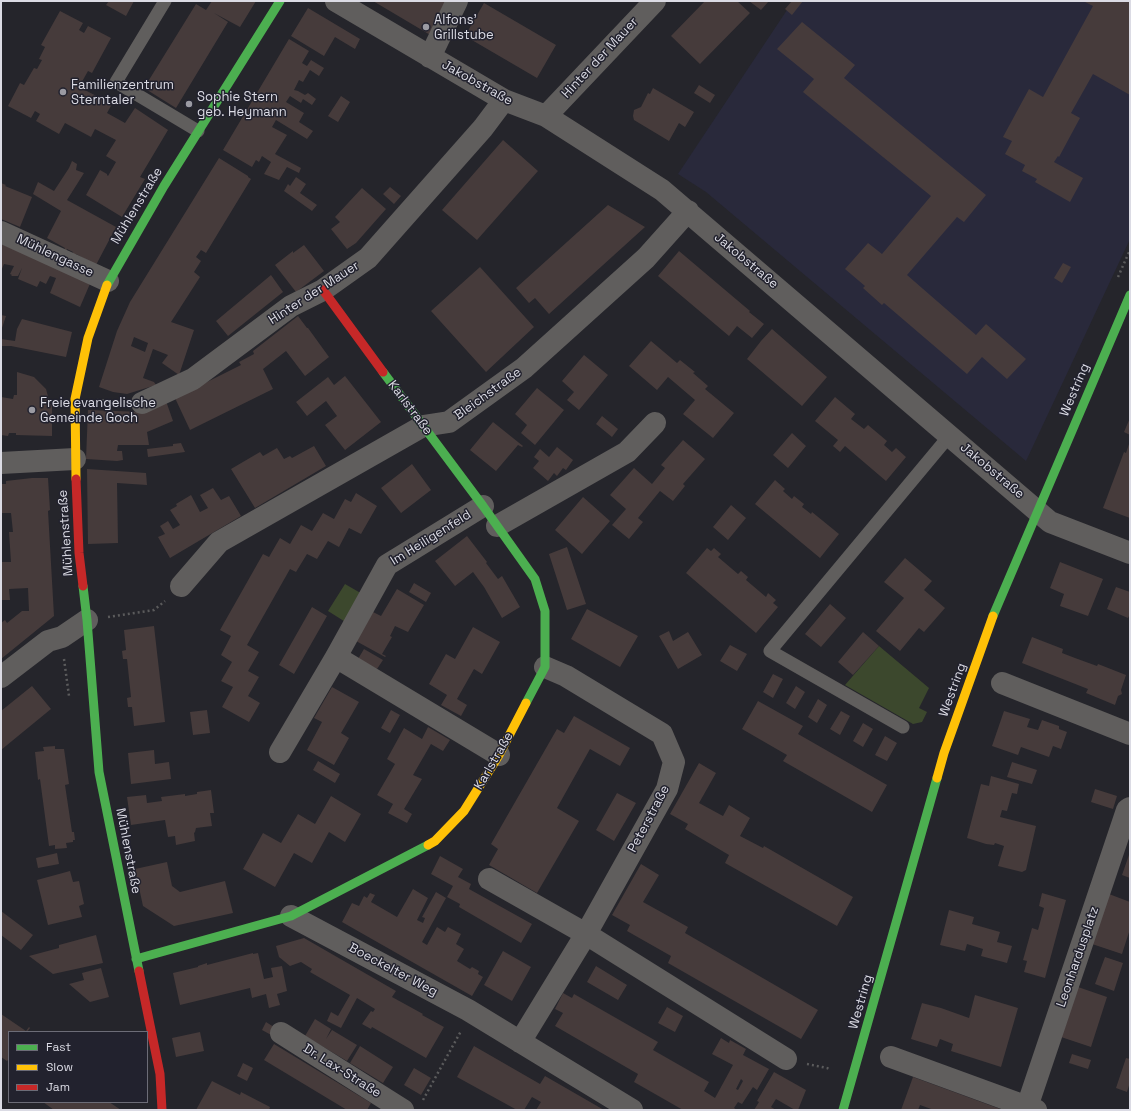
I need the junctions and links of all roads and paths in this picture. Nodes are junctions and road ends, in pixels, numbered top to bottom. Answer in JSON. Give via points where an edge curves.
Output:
{"nodes":[{"id":1,"x":165,"y":1,"type":"edge"},
{"id":2,"x":280,"y":1,"type":"edge"},
{"id":3,"x":336,"y":1,"type":"edge"},
{"id":4,"x":457,"y":1,"type":"edge"},
{"id":5,"x":655,"y":1,"type":"edge"},
{"id":6,"x":430,"y":57,"type":"junction"},
{"id":7,"x":504,"y":100,"type":"junction"},
{"id":8,"x":546,"y":116,"type":"junction"},
{"id":9,"x":198,"y":131,"type":"junction"},
{"id":10,"x":688,"y":211,"type":"junction"},
{"id":11,"x":1,"y":232,"type":"edge"},
{"id":12,"x":108,"y":281,"type":"junction"},
{"id":13,"x":323,"y":290,"type":"junction"},
{"id":14,"x":1130,"y":295,"type":"edge"},
{"id":15,"x":75,"y":399,"type":"junction"},
{"id":16,"x":142,"y":403,"type":"joint"},
{"id":17,"x":655,"y":423,"type":"dead end"},
{"id":18,"x":424,"y":426,"type":"junction"},
{"id":19,"x":950,"y":435,"type":"junction"},
{"id":20,"x":75,"y":459,"type":"junction"},
{"id":21,"x":1,"y":463,"type":"edge"},
{"id":22,"x":483,"y":506,"type":"junction"},
{"id":23,"x":1037,"y":510,"type":"junction"},
{"id":24,"x":497,"y":526,"type":"junction"},
{"id":25,"x":1130,"y":553,"type":"edge"},
{"id":26,"x":181,"y":586,"type":"joint"},
{"id":27,"x":87,"y":620,"type":"junction"},
{"id":28,"x":336,"y":657,"type":"junction"},
{"id":29,"x":545,"y":667,"type":"junction"},
{"id":30,"x":1,"y":677,"type":"edge"},
{"id":31,"x":1002,"y":683,"type":"dead end"},
{"id":32,"x":903,"y":727,"type":"dead end"},
{"id":33,"x":1130,"y":734,"type":"edge"},
{"id":34,"x":280,"y":752,"type":"dead end"},
{"id":35,"x":499,"y":755,"type":"junction"},
{"id":36,"x":1130,"y":808,"type":"edge"},
{"id":37,"x":489,"y":879,"type":"dead end"},
{"id":38,"x":291,"y":916,"type":"junction"},
{"id":39,"x":586,"y":934,"type":"junction"},
{"id":40,"x":136,"y":959,"type":"junction"},
{"id":41,"x":468,"y":1010,"type":"junction"},
{"id":42,"x":281,"y":1033,"type":"dead end"},
{"id":43,"x":520,"y":1042,"type":"junction"},
{"id":44,"x":891,"y":1057,"type":"dead end"},
{"id":45,"x":786,"y":1059,"type":"joint"},
{"id":46,"x":833,"y":1072,"type":"dead end"},
{"id":47,"x":423,"y":1100,"type":"dead end"},
{"id":48,"x":1032,"y":1108,"type":"edge"},
{"id":49,"x":162,"y":1110,"type":"edge"},
{"id":50,"x":402,"y":1110,"type":"edge"},
{"id":51,"x":632,"y":1110,"type":"edge"},
{"id":52,"x":844,"y":1110,"type":"edge"}],
"edges":[{"from":1,"to":9,"type":"lane","via":[[116,82]]},
{"from":2,"to":9,"type":"street","name":"Mühlenstraße"},
{"from":3,"to":6,"type":"street","name":"Jakobstraße"},
{"from":4,"to":6,"type":"street"},
{"from":5,"to":8,"type":"street","name":"Hinter der Mauer"},
{"from":6,"to":7,"type":"street","name":"Jakobstraße"},
{"from":7,"to":8,"type":"street","name":"Jakobstraße"},
{"from":7,"to":13,"type":"street","name":"Hinter der Mauer","via":[[368,258]]},
{"from":8,"to":10,"type":"street","name":"Jakobstraße","via":[[662,190]]},
{"from":9,"to":12,"type":"street","name":"Mühlenstraße"},
{"from":10,"to":18,"type":"street","name":"Bleichstraße","via":[[646,258],[524,368],[449,422]]},
{"from":10,"to":19,"type":"street","name":"Jakobstraße"},
{"from":11,"to":12,"type":"street","name":"Mühlengasse"},
{"from":12,"to":15,"type":"street","name":"Mühlenstraße","via":[[88,338]]},
{"from":13,"to":16,"type":"street","name":"Hinter der Mauer","via":[[291,306],[193,379]]},
{"from":13,"to":18,"type":"street","name":"Karlstraße"},
{"from":14,"to":23,"type":"street","name":"Westring"},
{"from":15,"to":16,"type":"path"},
{"from":15,"to":20,"type":"street","name":"Mühlenstraße"},
{"from":17,"to":24,"type":"street","via":[[627,452]]},
{"from":18,"to":22,"type":"street","name":"Karlstraße"},
{"from":18,"to":26,"type":"street","name":"Bleichstraße","via":[[219,542]]},
{"from":19,"to":23,"type":"street","name":"Jakobstraße"},
{"from":19,"to":32,"type":"lane","via":[[770,651]]},
{"from":20,"to":21,"type":"street"},
{"from":20,"to":27,"type":"street","name":"Mühlenstraße","via":[[79,553]]},
{"from":22,"to":24,"type":"street","name":"Karlstraße"},
{"from":22,"to":28,"type":"street","name":"Im Heiligenfeld","via":[[387,565]]},
{"from":23,"to":25,"type":"street","name":"Jakobstraße","via":[[1050,522]]},
{"from":23,"to":52,"type":"street","name":"Westring","via":[[992,618],[944,753]]},
{"from":24,"to":29,"type":"street","name":"Karlstraße","via":[[535,579],[545,611]]},
{"from":26,"to":27,"type":"path","via":[[154,610]]},
{"from":27,"to":30,"type":"street","via":[[62,636],[48,641]]},
{"from":27,"to":40,"type":"street","name":"Mühlenstraße","via":[[99,772]]},
{"from":28,"to":34,"type":"street","name":"Im Heiligenfeld"},
{"from":28,"to":35,"type":"street"},
{"from":29,"to":35,"type":"street","name":"Karlstraße"},
{"from":29,"to":39,"type":"street","name":"Peterstraße","via":[[566,676],[662,734],[674,762],[667,789]]},
{"from":31,"to":33,"type":"street"},
{"from":35,"to":38,"type":"street","name":"Karlstraße","via":[[464,811],[435,841]]},
{"from":36,"to":48,"type":"street","name":"Leonhardusplatz","via":[[1127,810]]},
{"from":37,"to":39,"type":"street"},
{"from":38,"to":40,"type":"street"},
{"from":38,"to":41,"type":"street","name":"Boeckelter Weg"},
{"from":39,"to":43,"type":"street","name":"Peterstraße"},
{"from":39,"to":45,"type":"street"},
{"from":40,"to":49,"type":"street","name":"Mühlenstraße","via":[[160,1074]]},
{"from":41,"to":43,"type":"street","name":"Boeckelter Weg"},
{"from":41,"to":47,"type":"path","via":[[463,1028]]},
{"from":42,"to":50,"type":"street","name":"Dr. Lax-Straße"},
{"from":43,"to":51,"type":"street","name":"Boeckelter Weg"},
{"from":44,"to":48,"type":"street","name":"Leonhardusplatz"},
{"from":45,"to":46,"type":"path","via":[[827,1068]]}]}
